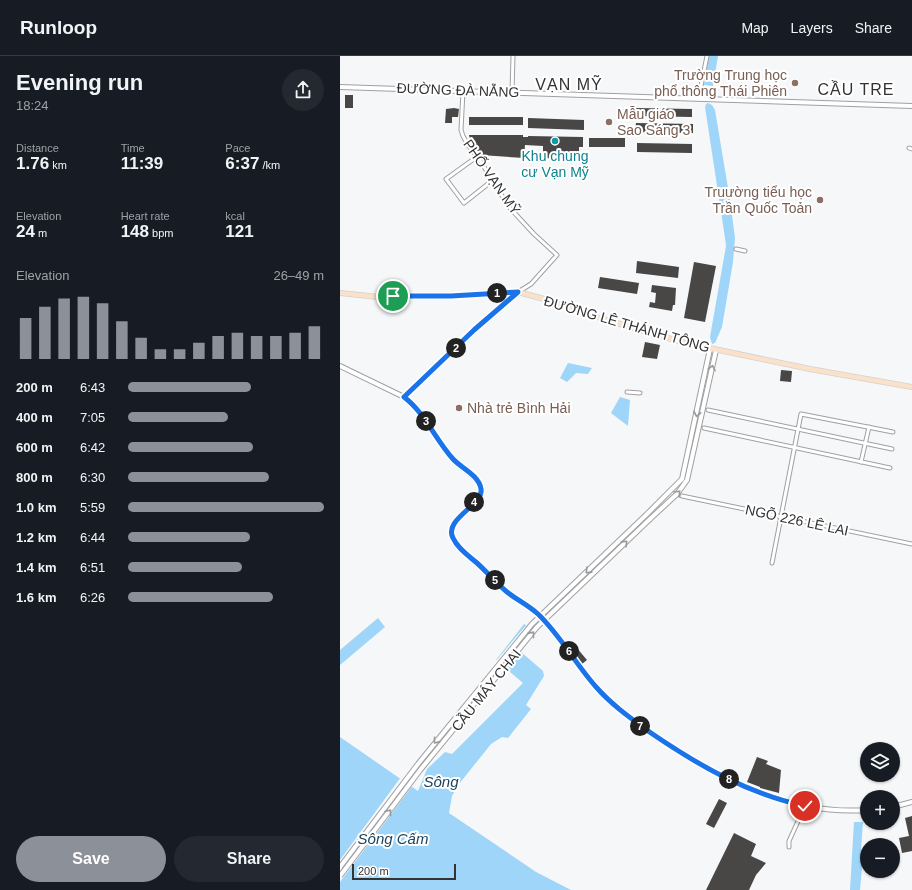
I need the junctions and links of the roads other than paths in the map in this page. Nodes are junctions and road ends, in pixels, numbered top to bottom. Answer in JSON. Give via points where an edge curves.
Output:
{"nodes":[{"id":1,"x":513,"y":56,"type":"edge"},
{"id":2,"x":707,"y":56,"type":"edge"},
{"id":3,"x":340,"y":87,"type":"edge"},
{"id":4,"x":464,"y":91,"type":"junction"},
{"id":5,"x":512,"y":92,"type":"junction"},
{"id":6,"x":701,"y":99,"type":"junction"},
{"id":7,"x":912,"y":106,"type":"edge"},
{"id":8,"x":478,"y":156,"type":"junction"},
{"id":9,"x":494,"y":180,"type":"junction"},
{"id":10,"x":736,"y":249,"type":"dead end"},
{"id":11,"x":745,"y":250,"type":"dead end"},
{"id":12,"x":518,"y":292,"type":"junction"},
{"id":13,"x":340,"y":293,"type":"edge"},
{"id":14,"x":710,"y":348,"type":"junction"},
{"id":15,"x":716,"y":350,"type":"junction"},
{"id":16,"x":340,"y":366,"type":"edge"},
{"id":17,"x":912,"y":387,"type":"edge"},
{"id":18,"x":627,"y":392,"type":"dead end"},
{"id":19,"x":640,"y":393,"type":"dead end"},
{"id":20,"x":404,"y":397,"type":"junction"},
{"id":21,"x":708,"y":410,"type":"dead end"},
{"id":22,"x":869,"y":427,"type":"junction"},
{"id":23,"x":704,"y":428,"type":"dead end"},
{"id":24,"x":797,"y":429,"type":"junction"},
{"id":25,"x":893,"y":432,"type":"dead end"},
{"id":26,"x":865,"y":444,"type":"junction"},
{"id":27,"x":793,"y":447,"type":"junction"},
{"id":28,"x":892,"y":449,"type":"dead end"},
{"id":29,"x":861,"y":462,"type":"junction"},
{"id":30,"x":890,"y":468,"type":"dead end"},
{"id":31,"x":682,"y":496,"type":"dead end"},
{"id":32,"x":781,"y":517,"type":"junction"},
{"id":33,"x":912,"y":544,"type":"edge"},
{"id":34,"x":772,"y":563,"type":"dead end"},
{"id":35,"x":912,"y":802,"type":"edge"},
{"id":36,"x":900,"y":805,"type":"edge"},
{"id":37,"x":805,"y":806,"type":"junction"},
{"id":38,"x":860,"y":811,"type":"edge"},
{"id":39,"x":789,"y":847,"type":"dead end"},
{"id":40,"x":340,"y":868,"type":"edge"},
{"id":41,"x":340,"y":876,"type":"edge"}],
"edges":[{"from":1,"to":5,"type":"street"},
{"from":2,"to":6,"type":"street"},
{"from":3,"to":4,"type":"street","name":"ĐƯỜNG ĐÀ NẴNG"},
{"from":4,"to":5,"type":"street","name":"ĐƯỜNG ĐÀ NẴNG"},
{"from":4,"to":8,"type":"street","name":"PHỐ VẠN MỸ","via":[[463,136]]},
{"from":5,"to":6,"type":"street","name":"ĐƯỜNG ĐÀ NẴNG"},
{"from":6,"to":7,"type":"street","name":"ĐƯỜNG ĐÀ NẴNG"},
{"from":8,"to":9,"type":"street","name":"PHỐ VẠN MỸ"},
{"from":8,"to":9,"type":"street","via":[[446,179],[464,204]]},
{"from":9,"to":12,"type":"street","name":"PHỐ VẠN MỸ","via":[[510,207],[557,255],[530,284]]},
{"from":10,"to":11,"type":"street"},
{"from":12,"to":13,"type":"main road","name":"ĐƯỜNG LÊ THÁNH TÔNG","via":[[378,297]]},
{"from":12,"to":14,"type":"main road","name":"ĐƯỜNG LÊ THÁNH TÔNG","via":[[671,339]]},
{"from":12,"to":20,"type":"street","name":"PHỐ VẠN MỸ"},
{"from":14,"to":15,"type":"main road","name":"ĐƯỜNG LÊ THÁNH TÔNG"},
{"from":14,"to":40,"type":"street","name":"CẦU MÁY CHAI","one_way":true,"bridge":true,"via":[[682,479],[532,624],[418,764]]},
{"from":15,"to":17,"type":"main road","name":"ĐƯỜNG LÊ THÁNH TÔNG"},
{"from":41,"to":15,"type":"street","name":"CẦU MÁY CHAI","one_way":true,"bridge":true,"via":[[421,769],[537,627],[677,494],[687,480]]},
{"from":16,"to":20,"type":"street"},
{"from":18,"to":19,"type":"street"},
{"from":20,"to":37,"type":"street","via":[[415,406],[452,458],[480,487],[476,500],[456,520],[451,531],[461,550],[506,591],[538,615],[597,688],[632,720],[708,770],[779,800]]},
{"from":21,"to":24,"type":"street"},
{"from":22,"to":24,"type":"street","via":[[800,414]]},
{"from":22,"to":25,"type":"street"},
{"from":22,"to":26,"type":"street"},
{"from":23,"to":27,"type":"street"},
{"from":24,"to":26,"type":"street"},
{"from":24,"to":27,"type":"street"},
{"from":26,"to":28,"type":"street"},
{"from":26,"to":29,"type":"street"},
{"from":27,"to":29,"type":"street"},
{"from":27,"to":32,"type":"street"},
{"from":29,"to":30,"type":"street"},
{"from":31,"to":32,"type":"street","name":"NGÕ 226 LÊ LAI"},
{"from":32,"to":33,"type":"street","name":"NGÕ 226 LÊ LAI"},
{"from":32,"to":34,"type":"street"},
{"from":35,"to":36,"type":"street"},
{"from":37,"to":38,"type":"street","via":[[845,812]]},
{"from":37,"to":39,"type":"street"}]}
